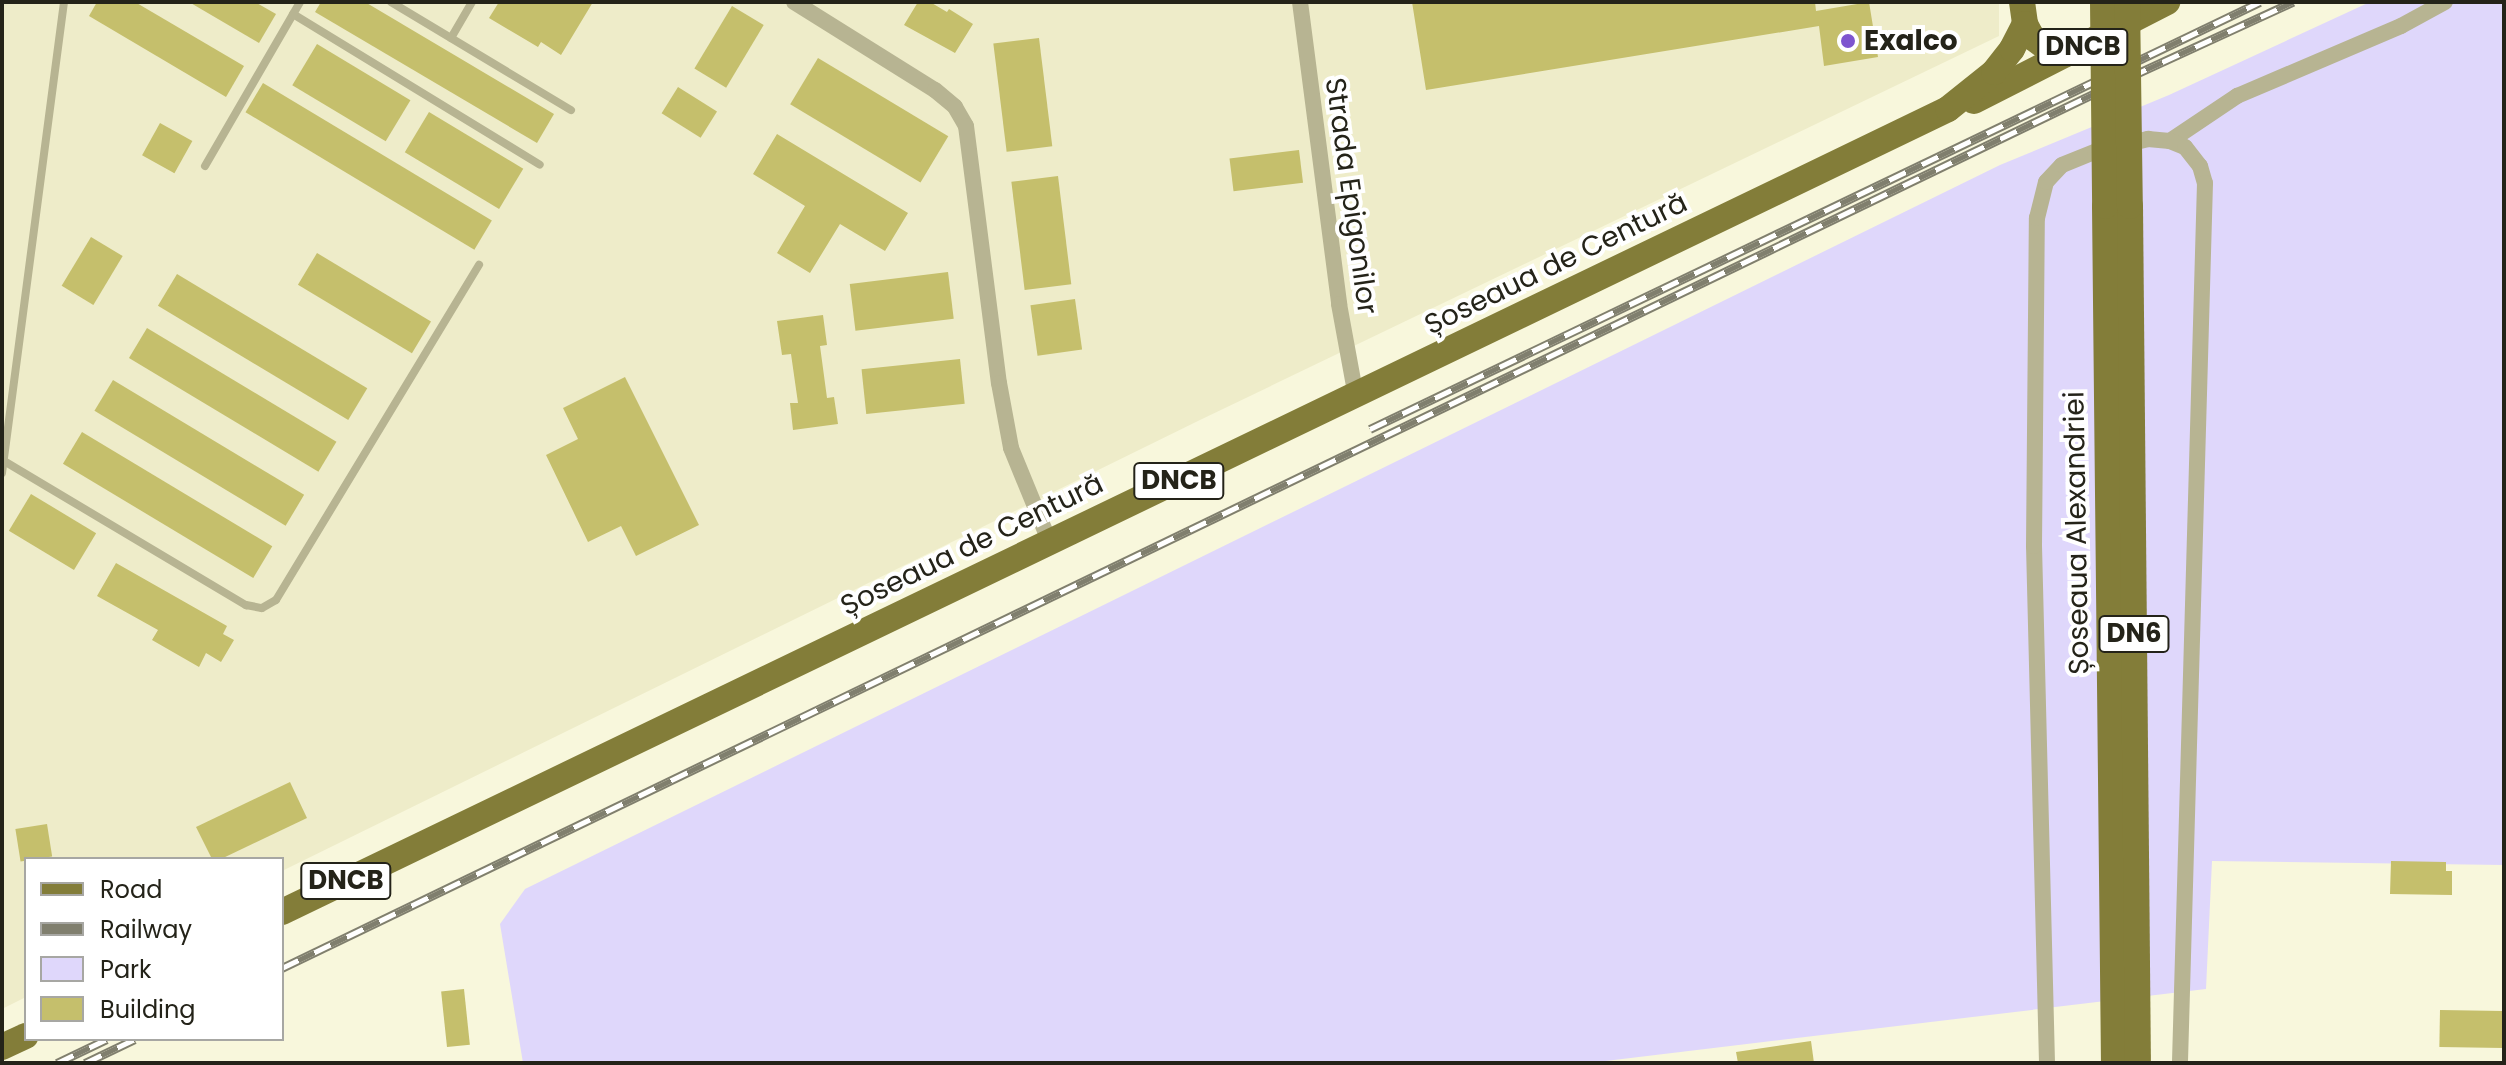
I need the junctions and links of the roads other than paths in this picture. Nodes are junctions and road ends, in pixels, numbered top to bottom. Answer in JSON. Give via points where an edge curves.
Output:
{"nodes":[{"id":1,"x":64,"y":2,"type":"edge"},
{"id":2,"x":300,"y":2,"type":"edge"},
{"id":3,"x":391,"y":2,"type":"edge"},
{"id":4,"x":472,"y":2,"type":"edge"},
{"id":5,"x":794,"y":2,"type":"edge"},
{"id":6,"x":1300,"y":2,"type":"edge"},
{"id":7,"x":2103,"y":2,"type":"edge"},
{"id":8,"x":2127,"y":2,"type":"edge"},
{"id":9,"x":2167,"y":2,"type":"edge"},
{"id":10,"x":2445,"y":2,"type":"edge"},
{"id":11,"x":2023,"y":13,"type":"edge"},
{"id":12,"x":293,"y":14,"type":"junction"},
{"id":13,"x":451,"y":38,"type":"junction"},
{"id":14,"x":2066,"y":54,"type":"junction"},
{"id":15,"x":1948,"y":109,"type":"junction"},
{"id":16,"x":571,"y":110,"type":"dead end"},
{"id":17,"x":2170,"y":141,"type":"junction"},
{"id":18,"x":540,"y":165,"type":"dead end"},
{"id":19,"x":205,"y":166,"type":"dead end"},
{"id":20,"x":2118,"y":206,"type":"junction"},
{"id":21,"x":479,"y":265,"type":"dead end"},
{"id":22,"x":1356,"y":397,"type":"junction"},
{"id":23,"x":4,"y":461,"type":"edge"},
{"id":24,"x":2,"y":473,"type":"edge"},
{"id":25,"x":1050,"y":543,"type":"junction"},
{"id":26,"x":284,"y":911,"type":"edge"},
{"id":27,"x":2047,"y":1063,"type":"edge"},
{"id":28,"x":2114,"y":1063,"type":"edge"},
{"id":29,"x":2138,"y":1063,"type":"edge"},
{"id":30,"x":2180,"y":1063,"type":"edge"}],
"edges":[{"from":1,"to":23,"type":"lane"},
{"from":2,"to":12,"type":"lane"},
{"from":3,"to":13,"type":"lane"},
{"from":4,"to":13,"type":"lane"},
{"from":5,"to":25,"type":"street","via":[[935,90],[955,107],[966,126],[1011,448]]},
{"from":6,"to":22,"type":"street","name":"Strada Epigonilor"},
{"from":7,"to":20,"type":"main road","name":"Șoseaua Alexandriei","number":"DN6","bridge":true},
{"from":8,"to":20,"type":"main road","name":"Șoseaua Alexandriei","number":"DN6","bridge":true},
{"from":9,"to":14,"type":"main road","name":"Șoseaua de Centură","number":"DNCB"},
{"from":10,"to":17,"type":"street","via":[[2237,96]]},
{"from":11,"to":14,"type":"main road","name":"Șoseaua de Centură","number":"DNCB","via":[[2042,47]]},
{"from":11,"to":15,"type":"main road","name":"Șoseaua de Centură","number":"DNCB","via":[[2012,49],[1994,72]]},
{"from":12,"to":18,"type":"lane"},
{"from":12,"to":19,"type":"lane"},
{"from":13,"to":16,"type":"lane"},
{"from":14,"to":15,"type":"main road","name":"Șoseaua de Centură","number":"DNCB"},
{"from":15,"to":22,"type":"main road","name":"Șoseaua de Centură","number":"DNCB"},
{"from":17,"to":27,"type":"street","via":[[2148,139],[2062,165],[2046,182],[2037,218],[2033,531]]},
{"from":17,"to":30,"type":"street","via":[[2193,155],[2205,183]]},
{"from":20,"to":28,"type":"main road","name":"Șoseaua Alexandriei","number":"DN6"},
{"from":20,"to":29,"type":"main road","name":"Șoseaua Alexandriei","number":"DN6"},
{"from":21,"to":23,"type":"lane","via":[[276,600],[262,608],[246,605]]},
{"from":22,"to":25,"type":"main road","name":"Șoseaua de Centură","number":"DNCB"},
{"from":23,"to":24,"type":"lane"},
{"from":25,"to":26,"type":"main road","name":"Șoseaua de Centură","number":"DNCB"}]}
